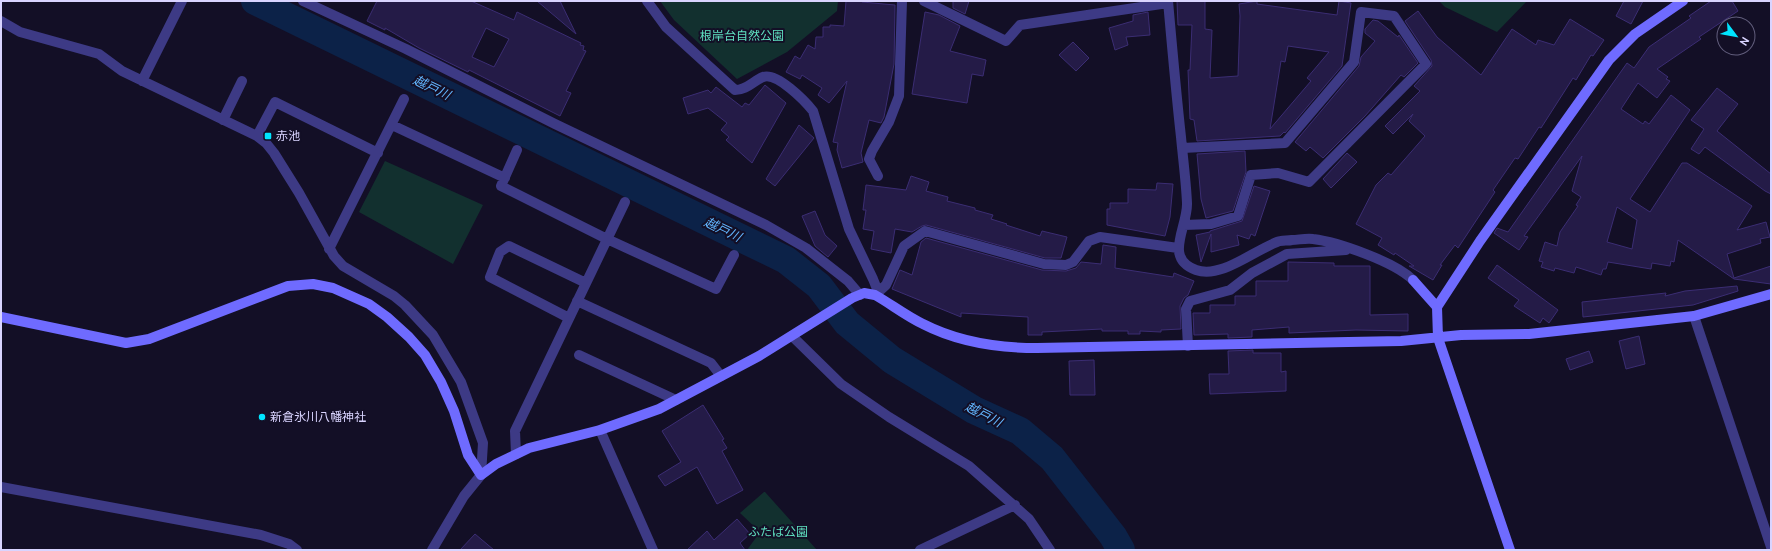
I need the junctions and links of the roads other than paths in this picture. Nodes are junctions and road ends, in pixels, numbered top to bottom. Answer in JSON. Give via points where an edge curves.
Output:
{"nodes":[{"id":1,"x":182,"y":1,"type":"edge"},
{"id":2,"x":303,"y":1,"type":"edge"},
{"id":3,"x":647,"y":1,"type":"edge"},
{"id":4,"x":902,"y":1,"type":"edge"},
{"id":5,"x":924,"y":1,"type":"edge"},
{"id":6,"x":1683,"y":1,"type":"edge"},
{"id":7,"x":1168,"y":2,"type":"edge"},
{"id":8,"x":1,"y":21,"type":"edge"},
{"id":9,"x":142,"y":81,"type":"junction"},
{"id":10,"x":242,"y":81,"type":"dead end"},
{"id":11,"x":404,"y":99,"type":"dead end"},
{"id":12,"x":223,"y":120,"type":"junction"},
{"id":13,"x":392,"y":125,"type":"junction"},
{"id":14,"x":257,"y":136,"type":"junction"},
{"id":15,"x":1182,"y":148,"type":"junction"},
{"id":16,"x":517,"y":150,"type":"dead end"},
{"id":17,"x":378,"y":153,"type":"junction"},
{"id":18,"x":878,"y":176,"type":"dead end"},
{"id":19,"x":504,"y":178,"type":"junction"},
{"id":20,"x":625,"y":202,"type":"dead end"},
{"id":21,"x":1184,"y":225,"type":"junction"},
{"id":22,"x":607,"y":239,"type":"junction"},
{"id":23,"x":1178,"y":248,"type":"junction"},
{"id":24,"x":329,"y":249,"type":"junction"},
{"id":25,"x":1355,"y":250,"type":"junction"},
{"id":26,"x":734,"y":255,"type":"dead end"},
{"id":27,"x":586,"y":283,"type":"junction"},
{"id":28,"x":1771,"y":294,"type":"edge"},
{"id":29,"x":875,"y":295,"type":"junction"},
{"id":30,"x":856,"y":297,"type":"junction"},
{"id":31,"x":577,"y":301,"type":"junction"},
{"id":32,"x":1437,"y":307,"type":"junction"},
{"id":33,"x":1694,"y":316,"type":"junction"},
{"id":34,"x":1,"y":317,"type":"edge"},
{"id":35,"x":569,"y":318,"type":"junction"},
{"id":36,"x":792,"y":336,"type":"junction"},
{"id":37,"x":1438,"y":338,"type":"junction"},
{"id":38,"x":1188,"y":346,"type":"junction"},
{"id":39,"x":579,"y":355,"type":"dead end"},
{"id":40,"x":721,"y":376,"type":"junction"},
{"id":41,"x":676,"y":400,"type":"junction"},
{"id":42,"x":600,"y":430,"type":"junction"},
{"id":43,"x":516,"y":454,"type":"junction"},
{"id":44,"x":481,"y":475,"type":"junction"},
{"id":45,"x":1,"y":487,"type":"edge"},
{"id":46,"x":1015,"y":505,"type":"junction"},
{"id":47,"x":1771,"y":547,"type":"edge"},
{"id":48,"x":297,"y":550,"type":"edge"},
{"id":49,"x":432,"y":550,"type":"edge"},
{"id":50,"x":653,"y":550,"type":"edge"},
{"id":51,"x":920,"y":550,"type":"edge"},
{"id":52,"x":1050,"y":550,"type":"edge"},
{"id":53,"x":1510,"y":550,"type":"edge"}],
"edges":[{"from":1,"to":9,"type":"street"},
{"from":2,"to":30,"type":"street","via":[[766,225],[806,248],[848,281]]},
{"from":3,"to":29,"type":"street","via":[[666,27],[735,90],[742,90],[765,76],[776,78],[806,101],[814,111],[849,229],[877,289]]},
{"from":4,"to":18,"type":"street","via":[[899,96],[889,122],[869,159]]},
{"from":5,"to":7,"type":"street","via":[[1006,41],[1020,24]]},
{"from":6,"to":32,"type":"street","via":[[1635,34],[1609,60],[1480,241]]},
{"from":7,"to":15,"type":"street"},
{"from":8,"to":9,"type":"street","via":[[20,32],[99,54],[122,71]]},
{"from":9,"to":12,"type":"street"},
{"from":10,"to":12,"type":"street"},
{"from":11,"to":13,"type":"street"},
{"from":12,"to":14,"type":"street"},
{"from":13,"to":17,"type":"street"},
{"from":13,"to":19,"type":"street"},
{"from":14,"to":17,"type":"street","via":[[275,102]]},
{"from":14,"to":24,"type":"street","via":[[274,153]]},
{"from":15,"to":21,"type":"street","via":[[1187,205]]},
{"from":15,"to":21,"type":"street","via":[[1285,143],[1354,62],[1361,12],[1394,16],[1426,64],[1309,182],[1278,173],[1251,175],[1238,216],[1211,224]]},
{"from":16,"to":19,"type":"street"},
{"from":17,"to":24,"type":"street"},
{"from":19,"to":22,"type":"street","via":[[501,186]]},
{"from":20,"to":22,"type":"street"},
{"from":21,"to":23,"type":"street"},
{"from":22,"to":26,"type":"street","via":[[716,289]]},
{"from":22,"to":27,"type":"street"},
{"from":23,"to":25,"type":"street","via":[[1179,256],[1184,263],[1206,272],[1218,271],[1278,241],[1324,240]]},
{"from":23,"to":29,"type":"street","via":[[1100,237],[1089,241],[1073,262],[1066,266],[1051,265],[925,231],[904,246],[886,285]]},
{"from":24,"to":44,"type":"street","via":[[343,266],[405,305],[433,335],[461,382],[483,443]]},
{"from":25,"to":32,"type":"street","via":[[1400,269]]},
{"from":25,"to":38,"type":"street","via":[[1287,254],[1252,273],[1230,290],[1190,301],[1186,309]]},
{"from":27,"to":31,"type":"street"},
{"from":27,"to":35,"type":"street","via":[[509,246],[500,252],[490,277]]},
{"from":28,"to":33,"type":"street"},
{"from":29,"to":30,"type":"street","via":[[864,293]]},
{"from":29,"to":38,"type":"street","via":[[933,329],[992,346]]},
{"from":30,"to":36,"type":"street"},
{"from":31,"to":35,"type":"street"},
{"from":31,"to":40,"type":"street","via":[[711,363]]},
{"from":32,"to":37,"type":"street"},
{"from":33,"to":37,"type":"street","via":[[1536,334],[1461,335]]},
{"from":33,"to":47,"type":"street"},
{"from":34,"to":44,"type":"street","via":[[126,343],[149,339],[288,286],[313,284],[333,288],[369,304],[387,317],[425,355],[454,411],[468,455]]},
{"from":35,"to":43,"type":"street","via":[[515,431]]},
{"from":36,"to":40,"type":"street"},
{"from":36,"to":46,"type":"street","via":[[841,384],[969,466]]},
{"from":37,"to":38,"type":"street"},
{"from":37,"to":53,"type":"street"},
{"from":39,"to":41,"type":"street"},
{"from":40,"to":41,"type":"street"},
{"from":41,"to":42,"type":"street","via":[[659,409]]},
{"from":42,"to":43,"type":"street","via":[[528,448]]},
{"from":42,"to":50,"type":"street"},
{"from":43,"to":44,"type":"street"},
{"from":44,"to":49,"type":"street","via":[[464,496]]},
{"from":45,"to":48,"type":"street","via":[[261,535],[289,544]]},
{"from":46,"to":51,"type":"street"},
{"from":46,"to":52,"type":"street","via":[[1029,519]]}]}
